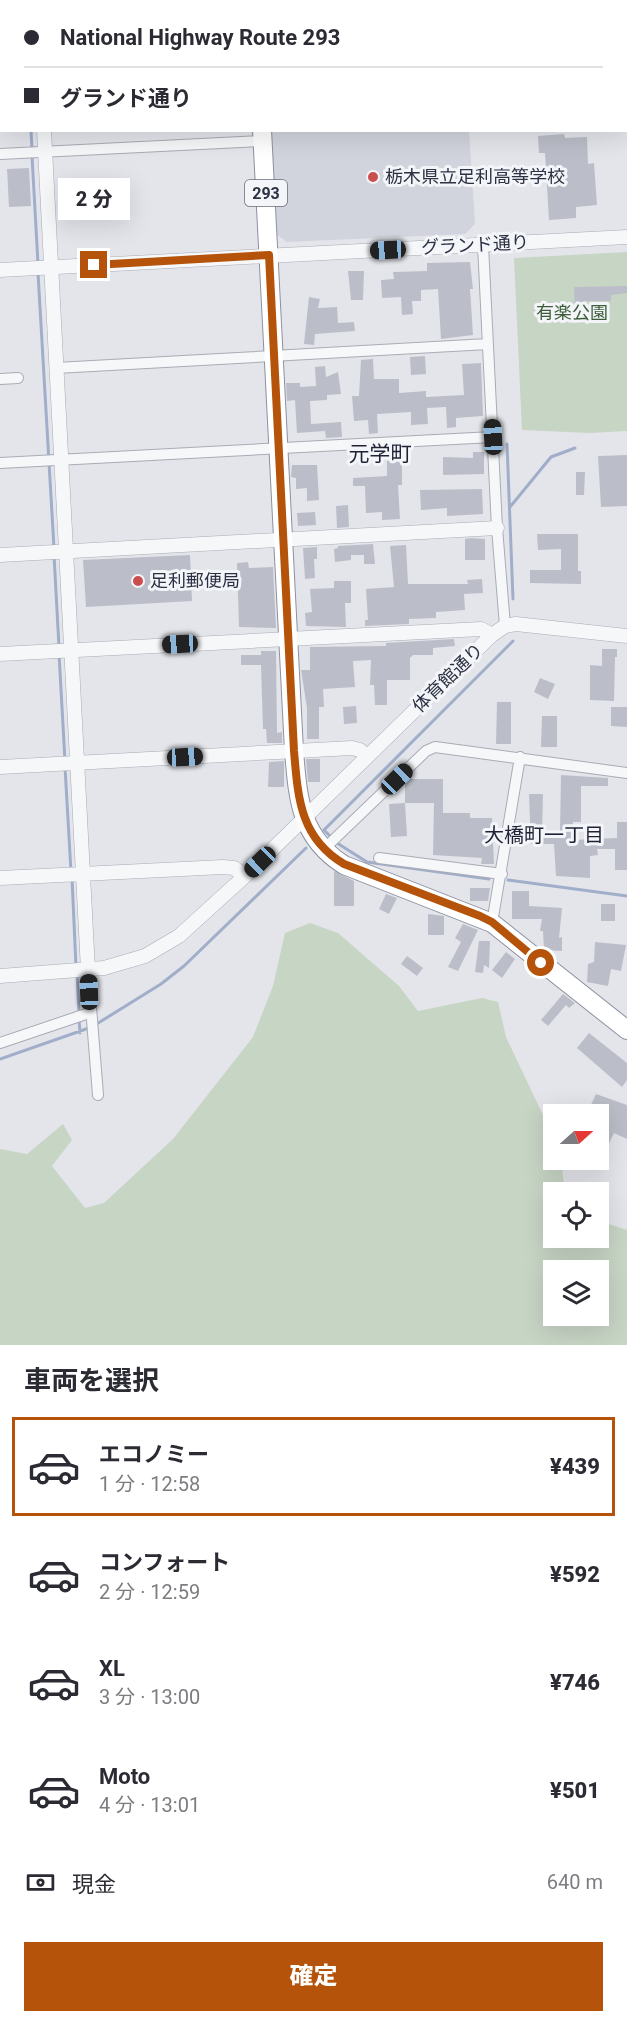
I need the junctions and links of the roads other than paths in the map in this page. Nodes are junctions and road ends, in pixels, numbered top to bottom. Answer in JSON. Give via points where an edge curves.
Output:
{"nodes":[{"id":1,"x":44,"y":132,"type":"edge"},
{"id":2,"x":262,"y":136,"type":"edge"},
{"id":3,"x":45,"y":152,"type":"junction"},
{"id":4,"x":0,"y":154,"type":"edge"},
{"id":5,"x":627,"y":237,"type":"edge"},
{"id":6,"x":483,"y":245,"type":"junction"},
{"id":7,"x":269,"y":255,"type":"junction"},
{"id":8,"x":51,"y":267,"type":"junction"},
{"id":9,"x":0,"y":270,"type":"edge"},
{"id":10,"x":488,"y":344,"type":"junction"},
{"id":11,"x":274,"y":356,"type":"junction"},
{"id":12,"x":56,"y":368,"type":"junction"},
{"id":13,"x":18,"y":378,"type":"dead end"},
{"id":14,"x":0,"y":379,"type":"edge"},
{"id":15,"x":493,"y":437,"type":"junction"},
{"id":16,"x":280,"y":450,"type":"junction"},
{"id":17,"x":61,"y":460,"type":"junction"},
{"id":18,"x":0,"y":463,"type":"edge"},
{"id":19,"x":497,"y":528,"type":"junction"},
{"id":20,"x":283,"y":539,"type":"junction"},
{"id":21,"x":65,"y":551,"type":"junction"},
{"id":22,"x":0,"y":555,"type":"edge"},
{"id":23,"x":505,"y":626,"type":"junction"},
{"id":24,"x":492,"y":635,"type":"junction"},
{"id":25,"x":627,"y":636,"type":"edge"},
{"id":26,"x":289,"y":638,"type":"junction"},
{"id":27,"x":71,"y":650,"type":"junction"},
{"id":28,"x":0,"y":654,"type":"edge"},
{"id":29,"x":294,"y":751,"type":"junction"},
{"id":30,"x":367,"y":756,"type":"junction"},
{"id":31,"x":520,"y":757,"type":"junction"},
{"id":32,"x":76,"y":763,"type":"junction"},
{"id":33,"x":0,"y":767,"type":"edge"},
{"id":34,"x":627,"y":773,"type":"edge"},
{"id":35,"x":305,"y":819,"type":"junction"},
{"id":36,"x":324,"y":849,"type":"junction"},
{"id":37,"x":379,"y":858,"type":"dead end"},
{"id":38,"x":82,"y":874,"type":"junction"},
{"id":39,"x":502,"y":874,"type":"junction"},
{"id":40,"x":245,"y":876,"type":"junction"},
{"id":41,"x":0,"y":878,"type":"edge"},
{"id":42,"x":492,"y":922,"type":"junction"},
{"id":43,"x":88,"y":970,"type":"junction"},
{"id":44,"x":0,"y":976,"type":"edge"},
{"id":45,"x":90,"y":1016,"type":"junction"},
{"id":46,"x":627,"y":1030,"type":"edge"},
{"id":47,"x":0,"y":1042,"type":"edge"},
{"id":48,"x":98,"y":1095,"type":"dead end"}],
"edges":[{"from":1,"to":3,"type":"street"},
{"from":2,"to":3,"type":"street"},
{"from":2,"to":7,"type":"highway","number":"293"},
{"from":3,"to":4,"type":"street"},
{"from":3,"to":8,"type":"street"},
{"from":5,"to":6,"type":"street","name":"グランド通り"},
{"from":6,"to":7,"type":"street","name":"グランド通り"},
{"from":6,"to":10,"type":"street"},
{"from":7,"to":8,"type":"street","name":"グランド通り"},
{"from":7,"to":11,"type":"highway","number":"293"},
{"from":8,"to":9,"type":"street","name":"グランド通り"},
{"from":8,"to":12,"type":"street"},
{"from":10,"to":11,"type":"street"},
{"from":10,"to":15,"type":"street"},
{"from":11,"to":12,"type":"street"},
{"from":11,"to":16,"type":"highway","number":"293"},
{"from":12,"to":17,"type":"street"},
{"from":13,"to":14,"type":"street"},
{"from":15,"to":16,"type":"street"},
{"from":15,"to":19,"type":"street"},
{"from":16,"to":17,"type":"street"},
{"from":16,"to":20,"type":"highway","number":"293"},
{"from":17,"to":18,"type":"street"},
{"from":17,"to":21,"type":"street"},
{"from":19,"to":20,"type":"street"},
{"from":19,"to":23,"type":"street"},
{"from":20,"to":21,"type":"street"},
{"from":20,"to":26,"type":"highway","number":"293"},
{"from":21,"to":22,"type":"street"},
{"from":21,"to":27,"type":"street"},
{"from":23,"to":24,"type":"street","name":"体育館通り"},
{"from":23,"to":25,"type":"street","via":[[532,625]]},
{"from":24,"to":26,"type":"street","via":[[481,629]]},
{"from":24,"to":30,"type":"street","name":"体育館通り"},
{"from":26,"to":27,"type":"street"},
{"from":26,"to":29,"type":"highway","number":"293"},
{"from":27,"to":28,"type":"street"},
{"from":27,"to":32,"type":"street"},
{"from":29,"to":30,"type":"street","via":[[352,748]]},
{"from":29,"to":32,"type":"street"},
{"from":29,"to":35,"type":"highway","number":"293","via":[[297,791]]},
{"from":30,"to":35,"type":"street","name":"体育館通り"},
{"from":31,"to":34,"type":"street"},
{"from":31,"to":36,"type":"street","via":[[441,747],[426,751]]},
{"from":31,"to":39,"type":"street"},
{"from":32,"to":33,"type":"street"},
{"from":32,"to":38,"type":"street"},
{"from":35,"to":36,"type":"highway","number":"293","via":[[309,831]]},
{"from":35,"to":40,"type":"street","name":"体育館通り"},
{"from":36,"to":42,"type":"highway","number":"293","via":[[344,864]]},
{"from":37,"to":39,"type":"street"},
{"from":38,"to":40,"type":"street","via":[[223,867],[234,868]]},
{"from":38,"to":41,"type":"street"},
{"from":38,"to":43,"type":"street"},
{"from":39,"to":42,"type":"street"},
{"from":40,"to":43,"type":"street","name":"体育館通り","via":[[192,927],[169,943],[131,961]]},
{"from":42,"to":46,"type":"highway","number":"293"},
{"from":43,"to":44,"type":"street","name":"体育館通り"},
{"from":43,"to":45,"type":"street"},
{"from":45,"to":47,"type":"street"},
{"from":45,"to":48,"type":"street"}]}
